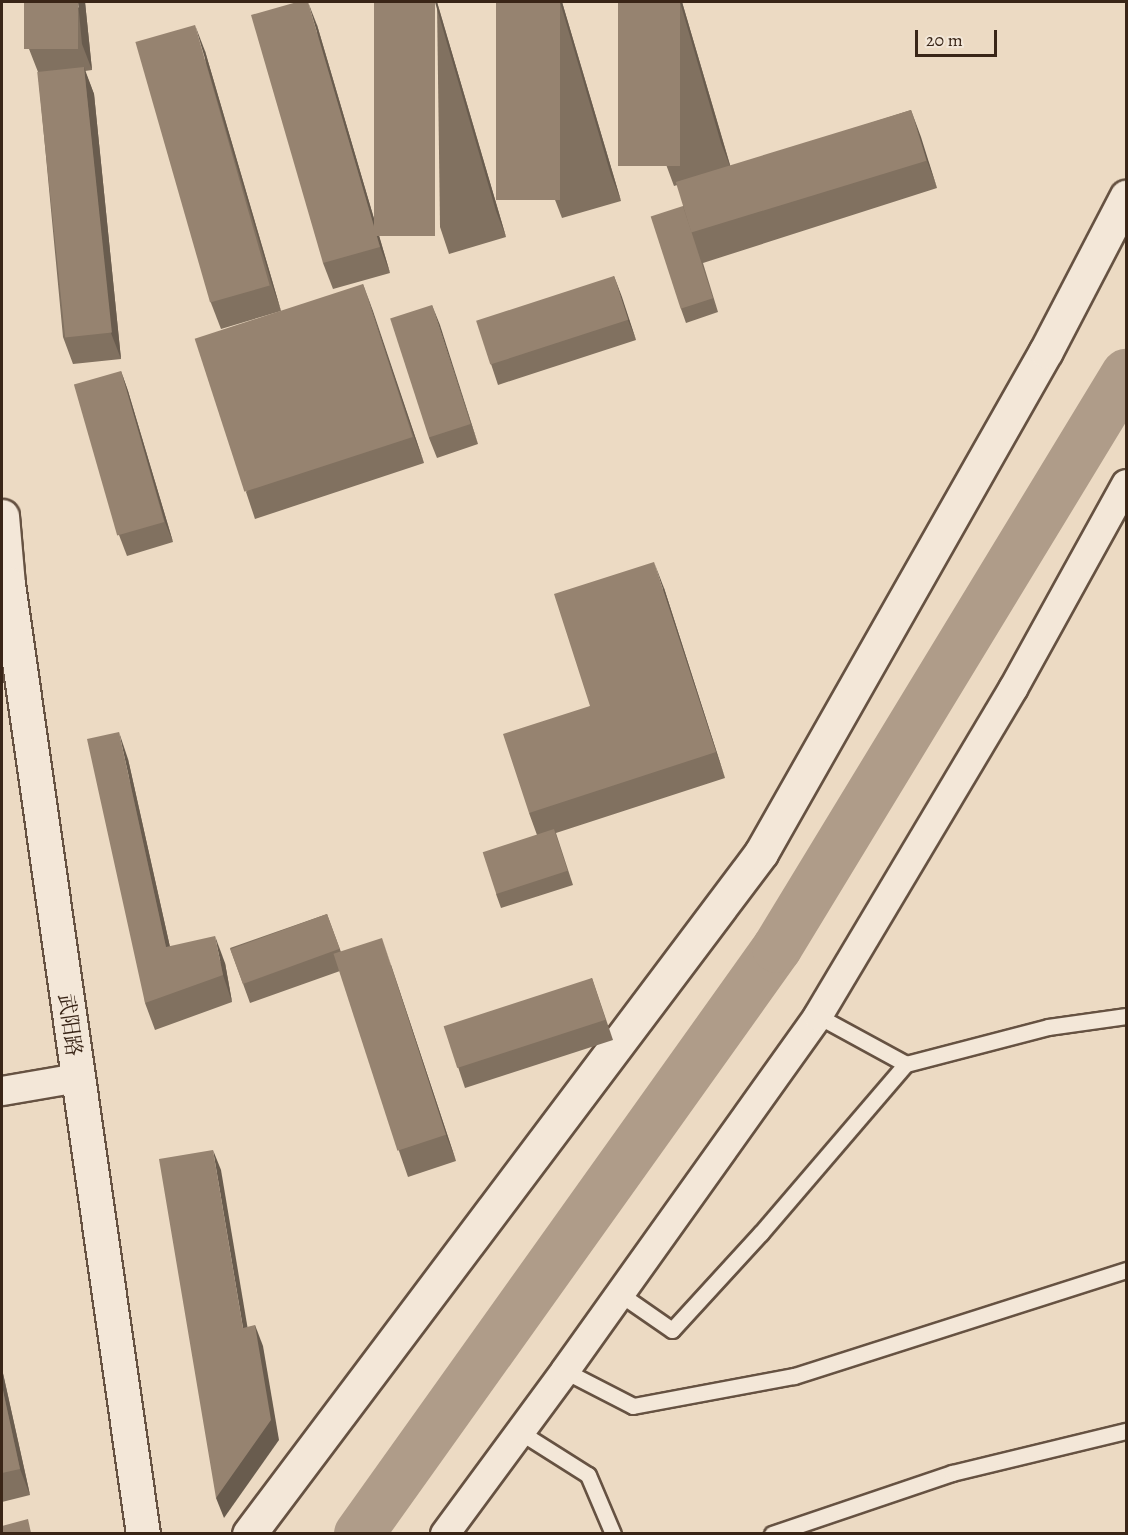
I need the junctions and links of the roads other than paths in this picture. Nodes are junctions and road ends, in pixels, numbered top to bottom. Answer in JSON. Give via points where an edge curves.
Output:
{"nodes":[{"id":1,"x":1126,"y":197,"type":"edge"},
{"id":2,"x":1126,"y":484,"type":"edge"},
{"id":3,"x":2,"y":516,"type":"edge"},
{"id":4,"x":818,"y":1016,"type":"junction"},
{"id":5,"x":1126,"y":1016,"type":"edge"},
{"id":6,"x":906,"y":1064,"type":"junction"},
{"id":7,"x":78,"y":1078,"type":"junction"},
{"id":8,"x":2,"y":1091,"type":"edge"},
{"id":9,"x":1126,"y":1270,"type":"edge"},
{"id":10,"x":620,"y":1294,"type":"junction"},
{"id":11,"x":565,"y":1371,"type":"junction"},
{"id":12,"x":1126,"y":1431,"type":"edge"},
{"id":13,"x":520,"y":1432,"type":"junction"},
{"id":14,"x":143,"y":1533,"type":"edge"},
{"id":15,"x":249,"y":1533,"type":"edge"},
{"id":16,"x":444,"y":1533,"type":"edge"},
{"id":17,"x":613,"y":1533,"type":"edge"},
{"id":18,"x":772,"y":1533,"type":"edge"}],
"edges":[{"from":1,"to":15,"type":"street","via":[[1046,351],[761,853]]},
{"from":2,"to":4,"type":"street","via":[[1013,689]]},
{"from":3,"to":7,"type":"street","name":"武阳路","via":[[8,584]]},
{"from":4,"to":6,"type":"lane"},
{"from":4,"to":10,"type":"street"},
{"from":5,"to":6,"type":"lane","via":[[1048,1027]]},
{"from":6,"to":10,"type":"lane","via":[[672,1330]]},
{"from":7,"to":8,"type":"street"},
{"from":7,"to":14,"type":"street","name":"武阳路"},
{"from":9,"to":11,"type":"lane","via":[[794,1376],[633,1406]]},
{"from":10,"to":11,"type":"street"},
{"from":11,"to":13,"type":"street"},
{"from":12,"to":18,"type":"lane","via":[[952,1473]]},
{"from":13,"to":16,"type":"street"},
{"from":13,"to":17,"type":"lane","via":[[588,1475]]}]}
